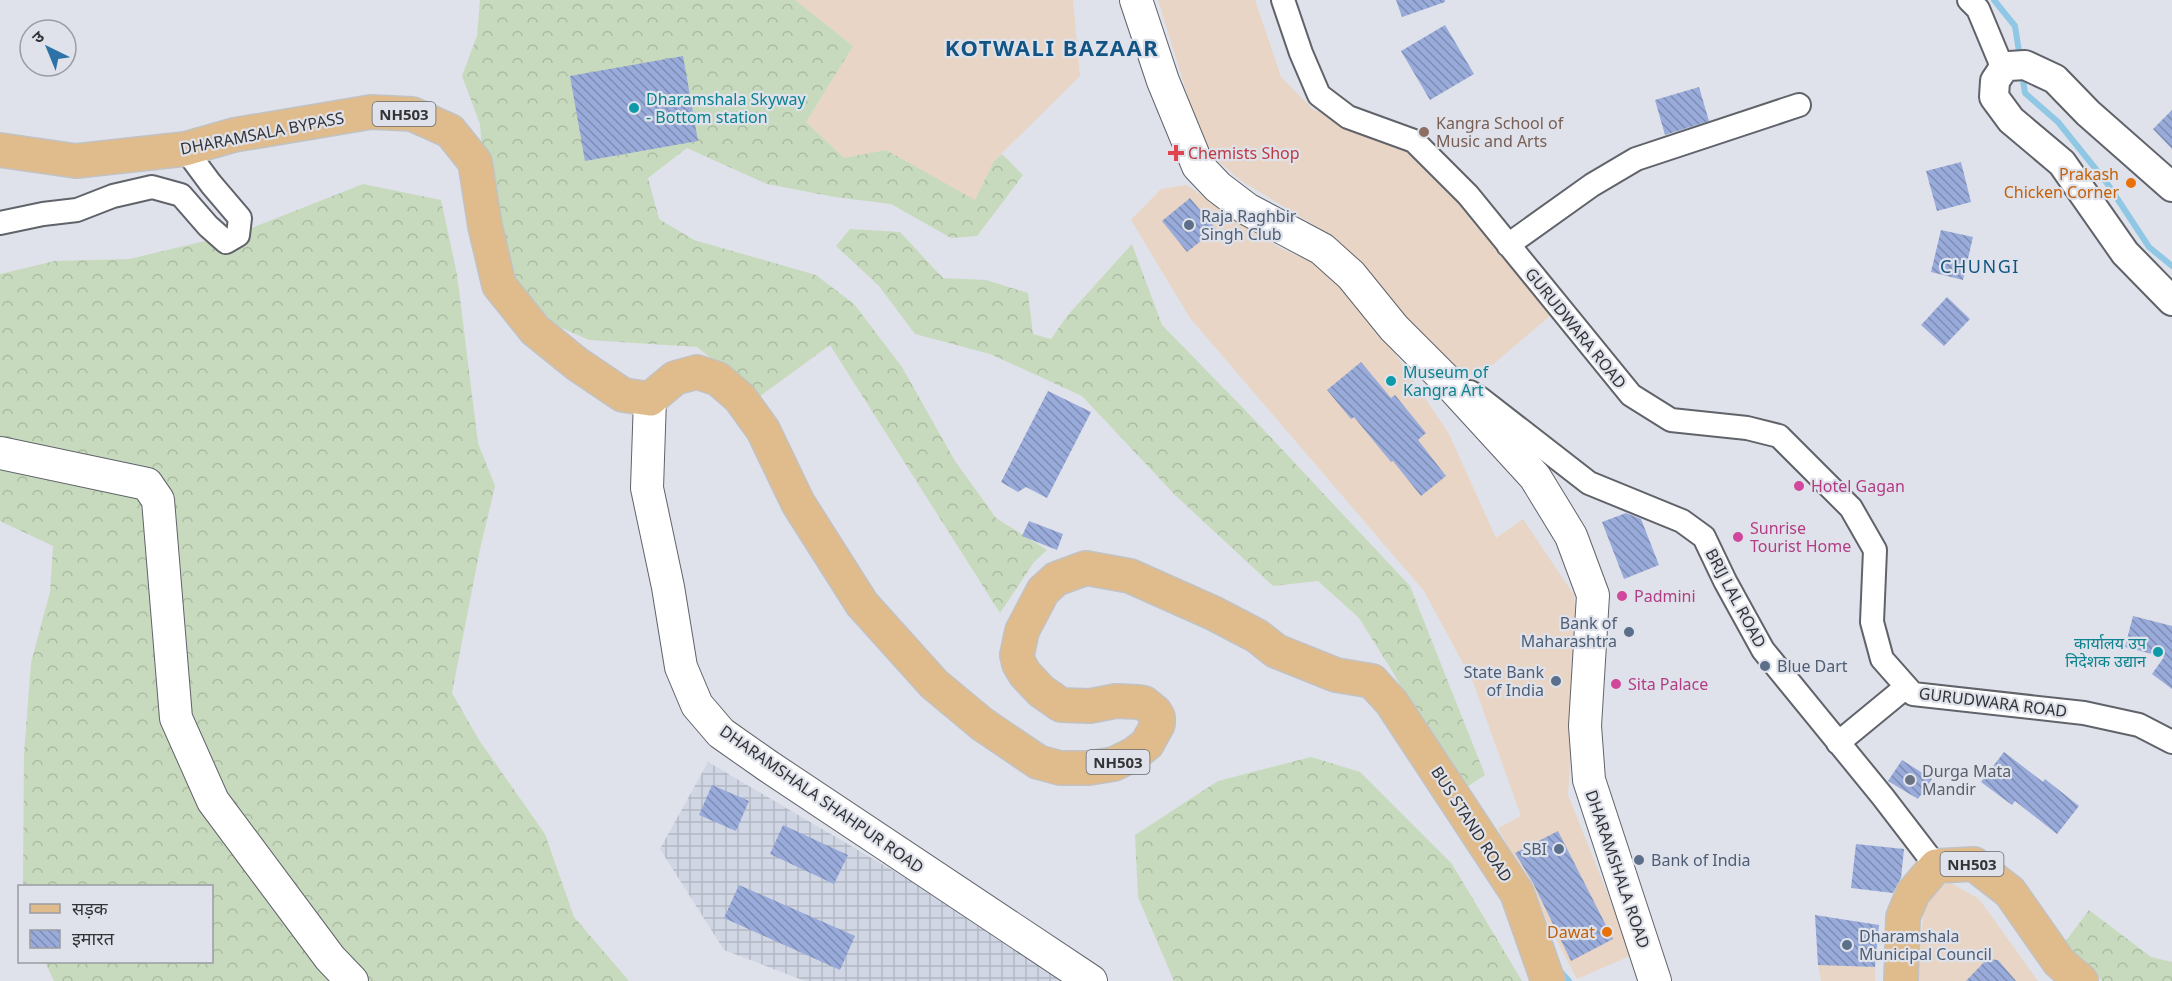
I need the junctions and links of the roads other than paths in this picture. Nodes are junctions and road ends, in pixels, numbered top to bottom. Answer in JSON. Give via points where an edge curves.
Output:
{"nodes":[{"id":1,"x":1136,"y":0,"type":"edge"},
{"id":2,"x":1283,"y":0,"type":"edge"},
{"id":3,"x":1969,"y":0,"type":"edge"},
{"id":4,"x":2012,"y":67,"type":"junction"},
{"id":5,"x":1799,"y":105,"type":"dead end"},
{"id":6,"x":185,"y":149,"type":"junction"},
{"id":7,"x":0,"y":150,"type":"edge"},
{"id":8,"x":2172,"y":187,"type":"edge"},
{"id":9,"x":0,"y":223,"type":"edge"},
{"id":10,"x":1508,"y":245,"type":"junction"},
{"id":11,"x":2172,"y":301,"type":"edge"},
{"id":12,"x":1448,"y":382,"type":"junction"},
{"id":13,"x":650,"y":399,"type":"junction"},
{"id":14,"x":0,"y":453,"type":"edge"},
{"id":15,"x":1906,"y":687,"type":"junction"},
{"id":16,"x":2172,"y":742,"type":"edge"},
{"id":17,"x":1838,"y":743,"type":"junction"},
{"id":18,"x":1936,"y":866,"type":"junction"},
{"id":19,"x":351,"y":981,"type":"edge"},
{"id":20,"x":1091,"y":981,"type":"edge"},
{"id":21,"x":1548,"y":981,"type":"edge"},
{"id":22,"x":1655,"y":981,"type":"edge"},
{"id":23,"x":1901,"y":981,"type":"edge"},
{"id":24,"x":2080,"y":981,"type":"edge"}],
"edges":[{"from":1,"to":12,"type":"main road","name":"DHARAMSHALA ROAD","via":[[1163,81],[1198,166],[1247,209],[1322,249],[1351,275],[1394,328]]},
{"from":2,"to":10,"type":"street","name":"GURUDWARA ROAD","via":[[1319,95],[1348,117],[1414,141],[1468,195]]},
{"from":3,"to":4,"type":"street"},
{"from":4,"to":8,"type":"street","via":[[2055,79]]},
{"from":4,"to":11,"type":"street","via":[[1995,81],[1994,97],[2011,120],[2061,163],[2125,254]]},
{"from":5,"to":10,"type":"street","via":[[1636,159]]},
{"from":6,"to":7,"type":"main road","name":"DHARAMSALA BYPASS","number":"NH503","via":[[76,161]]},
{"from":6,"to":9,"type":"street","via":[[240,218],[238,235],[226,242],[180,195],[152,187],[77,210]]},
{"from":6,"to":13,"type":"main road","name":"DHARAMSALA BYPASS","number":"NH503","via":[[234,135],[371,112],[412,114],[450,130],[475,162],[499,285],[535,330],[577,364],[623,395]]},
{"from":10,"to":15,"type":"street","name":"GURUDWARA ROAD","via":[[1631,395],[1671,420],[1779,436],[1851,508],[1875,550],[1872,622],[1882,659]]},
{"from":12,"to":17,"type":"street","name":"BRIJ LAL ROAD","via":[[1477,396],[1589,483],[1682,521],[1704,537],[1763,650]]},
{"from":12,"to":22,"type":"main road","name":"DHARAMSHALA ROAD","via":[[1535,477],[1571,536],[1593,595],[1586,726],[1588,780]]},
{"from":13,"to":20,"type":"main road","name":"DHARAMSHALA SHAHPUR ROAD","via":[[647,488],[681,667],[697,705],[721,733],[749,753]]},
{"from":13,"to":21,"type":"main road","name":"BUS STAND ROAD","number":"NH503","via":[[675,378],[697,372],[718,379],[740,398],[763,430],[798,503],[862,604],[934,684],[982,724],[1038,762],[1070,768],[1114,764],[1147,744],[1158,724],[1155,712],[1138,702],[1061,705],[1041,691],[1019,664],[1022,631],[1043,591],[1056,579],[1086,568],[1130,576],[1213,613],[1257,636],[1276,651],[1336,675],[1372,681],[1392,702],[1517,892]]},
{"from":14,"to":19,"type":"main road","via":[[147,484],[158,500],[176,718],[213,801]]},
{"from":15,"to":16,"type":"street","name":"GURUDWARA ROAD","via":[[1913,694],[2084,713],[2139,724]]},
{"from":15,"to":17,"type":"street"},
{"from":17,"to":18,"type":"street","name":"BRIJ LAL ROAD"},
{"from":18,"to":23,"type":"main road","number":"NH503","via":[[1913,893],[1904,917]]},
{"from":18,"to":24,"type":"main road","number":"NH503","via":[[1974,864],[2010,892],[2059,962]]}]}
